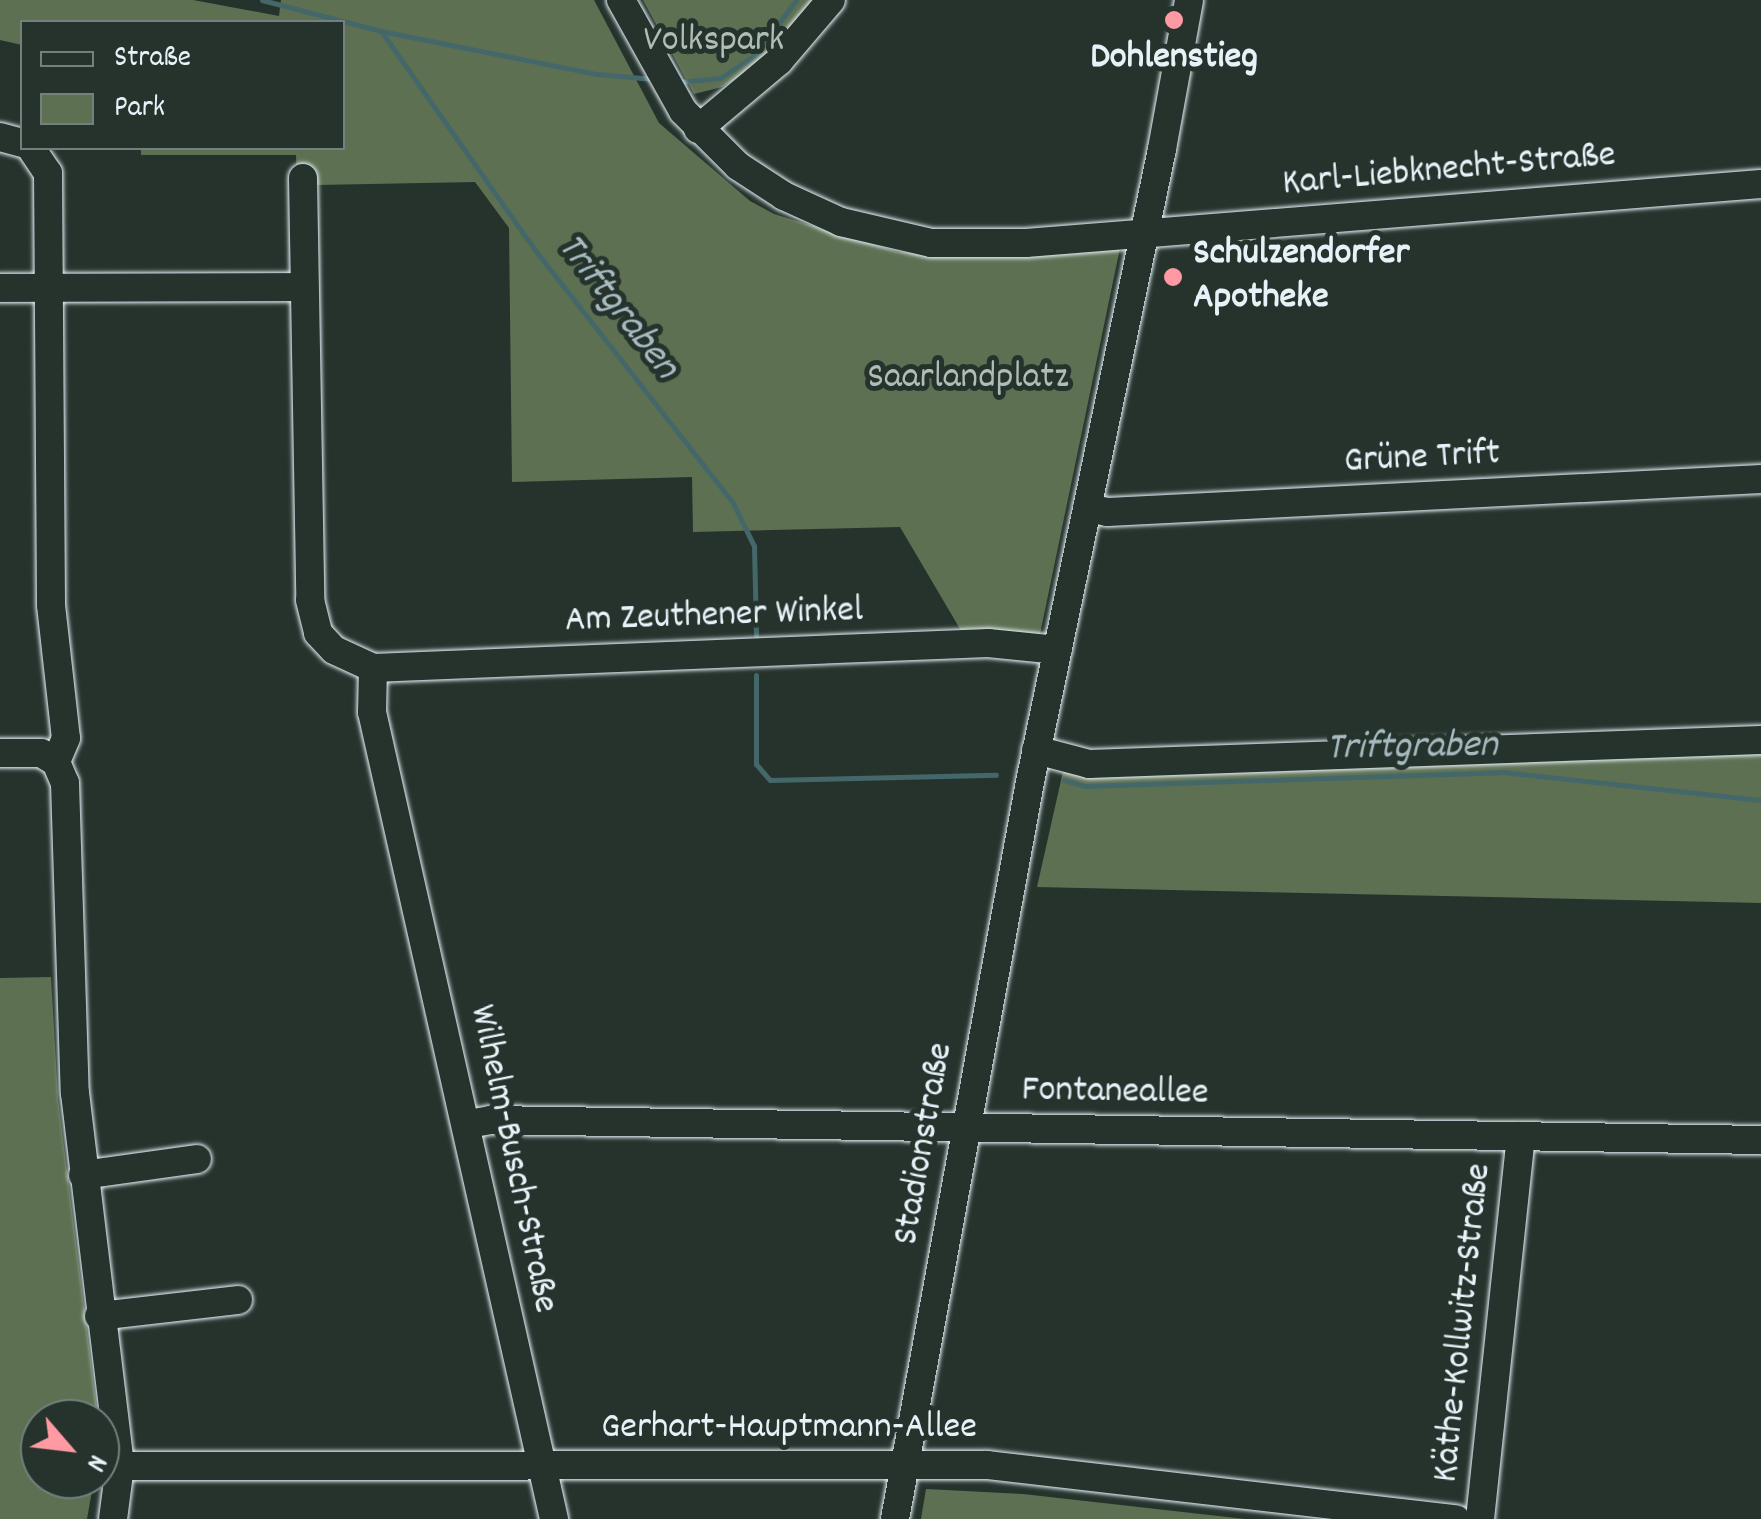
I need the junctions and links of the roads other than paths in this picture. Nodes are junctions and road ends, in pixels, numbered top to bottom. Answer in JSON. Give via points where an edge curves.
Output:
{"nodes":[{"id":1,"x":621,"y":0,"type":"edge"},
{"id":2,"x":831,"y":0,"type":"edge"},
{"id":3,"x":1189,"y":0,"type":"edge"},
{"id":4,"x":698,"y":129,"type":"junction"},
{"id":5,"x":32,"y":150,"type":"edge"},
{"id":6,"x":303,"y":178,"type":"dead end"},
{"id":7,"x":1761,"y":184,"type":"edge"},
{"id":8,"x":1143,"y":234,"type":"junction"},
{"id":9,"x":304,"y":286,"type":"junction"},
{"id":10,"x":49,"y":287,"type":"junction"},
{"id":11,"x":0,"y":288,"type":"edge"},
{"id":12,"x":1761,"y":479,"type":"edge"},
{"id":13,"x":1087,"y":508,"type":"junction"},
{"id":14,"x":1058,"y":650,"type":"junction"},
{"id":15,"x":372,"y":668,"type":"junction"},
{"id":16,"x":1761,"y":740,"type":"edge"},
{"id":17,"x":1036,"y":750,"type":"junction"},
{"id":18,"x":0,"y":753,"type":"edge"},
{"id":19,"x":56,"y":762,"type":"junction"},
{"id":20,"x":468,"y":1124,"type":"junction"},
{"id":21,"x":966,"y":1128,"type":"junction"},
{"id":22,"x":1521,"y":1136,"type":"junction"},
{"id":23,"x":1761,"y":1140,"type":"edge"},
{"id":24,"x":197,"y":1159,"type":"dead end"},
{"id":25,"x":83,"y":1175,"type":"junction"},
{"id":26,"x":238,"y":1300,"type":"dead end"},
{"id":27,"x":99,"y":1316,"type":"junction"},
{"id":28,"x":111,"y":1399,"type":"edge"},
{"id":29,"x":905,"y":1464,"type":"junction"},
{"id":30,"x":120,"y":1466,"type":"edge"},
{"id":31,"x":542,"y":1467,"type":"junction"},
{"id":32,"x":554,"y":1519,"type":"edge"},
{"id":33,"x":894,"y":1519,"type":"edge"},
{"id":34,"x":1456,"y":1519,"type":"edge"},
{"id":35,"x":1480,"y":1519,"type":"edge"}],
"edges":[{"from":1,"to":4,"type":"street","name":"Karl-Liebknecht-Straße"},
{"from":2,"to":4,"type":"street","via":[[779,61]]},
{"from":3,"to":8,"type":"street","name":"Stadionstraße"},
{"from":4,"to":8,"type":"street","name":"Karl-Liebknecht-Straße","via":[[784,196],[899,238],[960,246]]},
{"from":5,"to":10,"type":"street","via":[[48,172]]},
{"from":6,"to":9,"type":"street"},
{"from":7,"to":8,"type":"street","name":"Karl-Liebknecht-Straße"},
{"from":8,"to":13,"type":"street","name":"Stadionstraße"},
{"from":9,"to":10,"type":"street"},
{"from":9,"to":15,"type":"street","via":[[312,620],[334,650]]},
{"from":10,"to":11,"type":"street"},
{"from":10,"to":19,"type":"street","via":[[51,605],[66,738]]},
{"from":12,"to":13,"type":"street","name":"Grüne Trift"},
{"from":13,"to":14,"type":"street","name":"Stadionstraße"},
{"from":14,"to":15,"type":"street","name":"Am Zeuthener Winkel","via":[[988,643]]},
{"from":14,"to":17,"type":"street","name":"Stadionstraße"},
{"from":15,"to":20,"type":"street","name":"Wilhelm-Busch-Straße","via":[[372,712]]},
{"from":16,"to":17,"type":"street","via":[[1089,764]]},
{"from":17,"to":21,"type":"street","name":"Stadionstraße"},
{"from":18,"to":19,"type":"street","via":[[41,753]]},
{"from":19,"to":25,"type":"street","via":[[65,783]]},
{"from":20,"to":21,"type":"street","name":"Fontaneallee"},
{"from":20,"to":31,"type":"street","name":"Wilhelm-Busch-Straße"},
{"from":21,"to":22,"type":"street","name":"Fontaneallee"},
{"from":21,"to":29,"type":"street","name":"Stadionstraße"},
{"from":22,"to":23,"type":"street","name":"Fontaneallee"},
{"from":22,"to":35,"type":"street","name":"Käthe-Kollwitz-Straße"},
{"from":24,"to":25,"type":"street"},
{"from":25,"to":27,"type":"street"},
{"from":26,"to":27,"type":"street"},
{"from":27,"to":28,"type":"street"},
{"from":29,"to":31,"type":"street","name":"Gerhart-Hauptmann-Allee"},
{"from":29,"to":33,"type":"street","name":"Stadionstraße"},
{"from":29,"to":34,"type":"street","name":"Gerhart-Hauptmann-Allee","via":[[987,1465]]},
{"from":30,"to":31,"type":"street","name":"Gerhart-Hauptmann-Allee"},
{"from":31,"to":32,"type":"street","name":"Wilhelm-Busch-Straße"}]}
